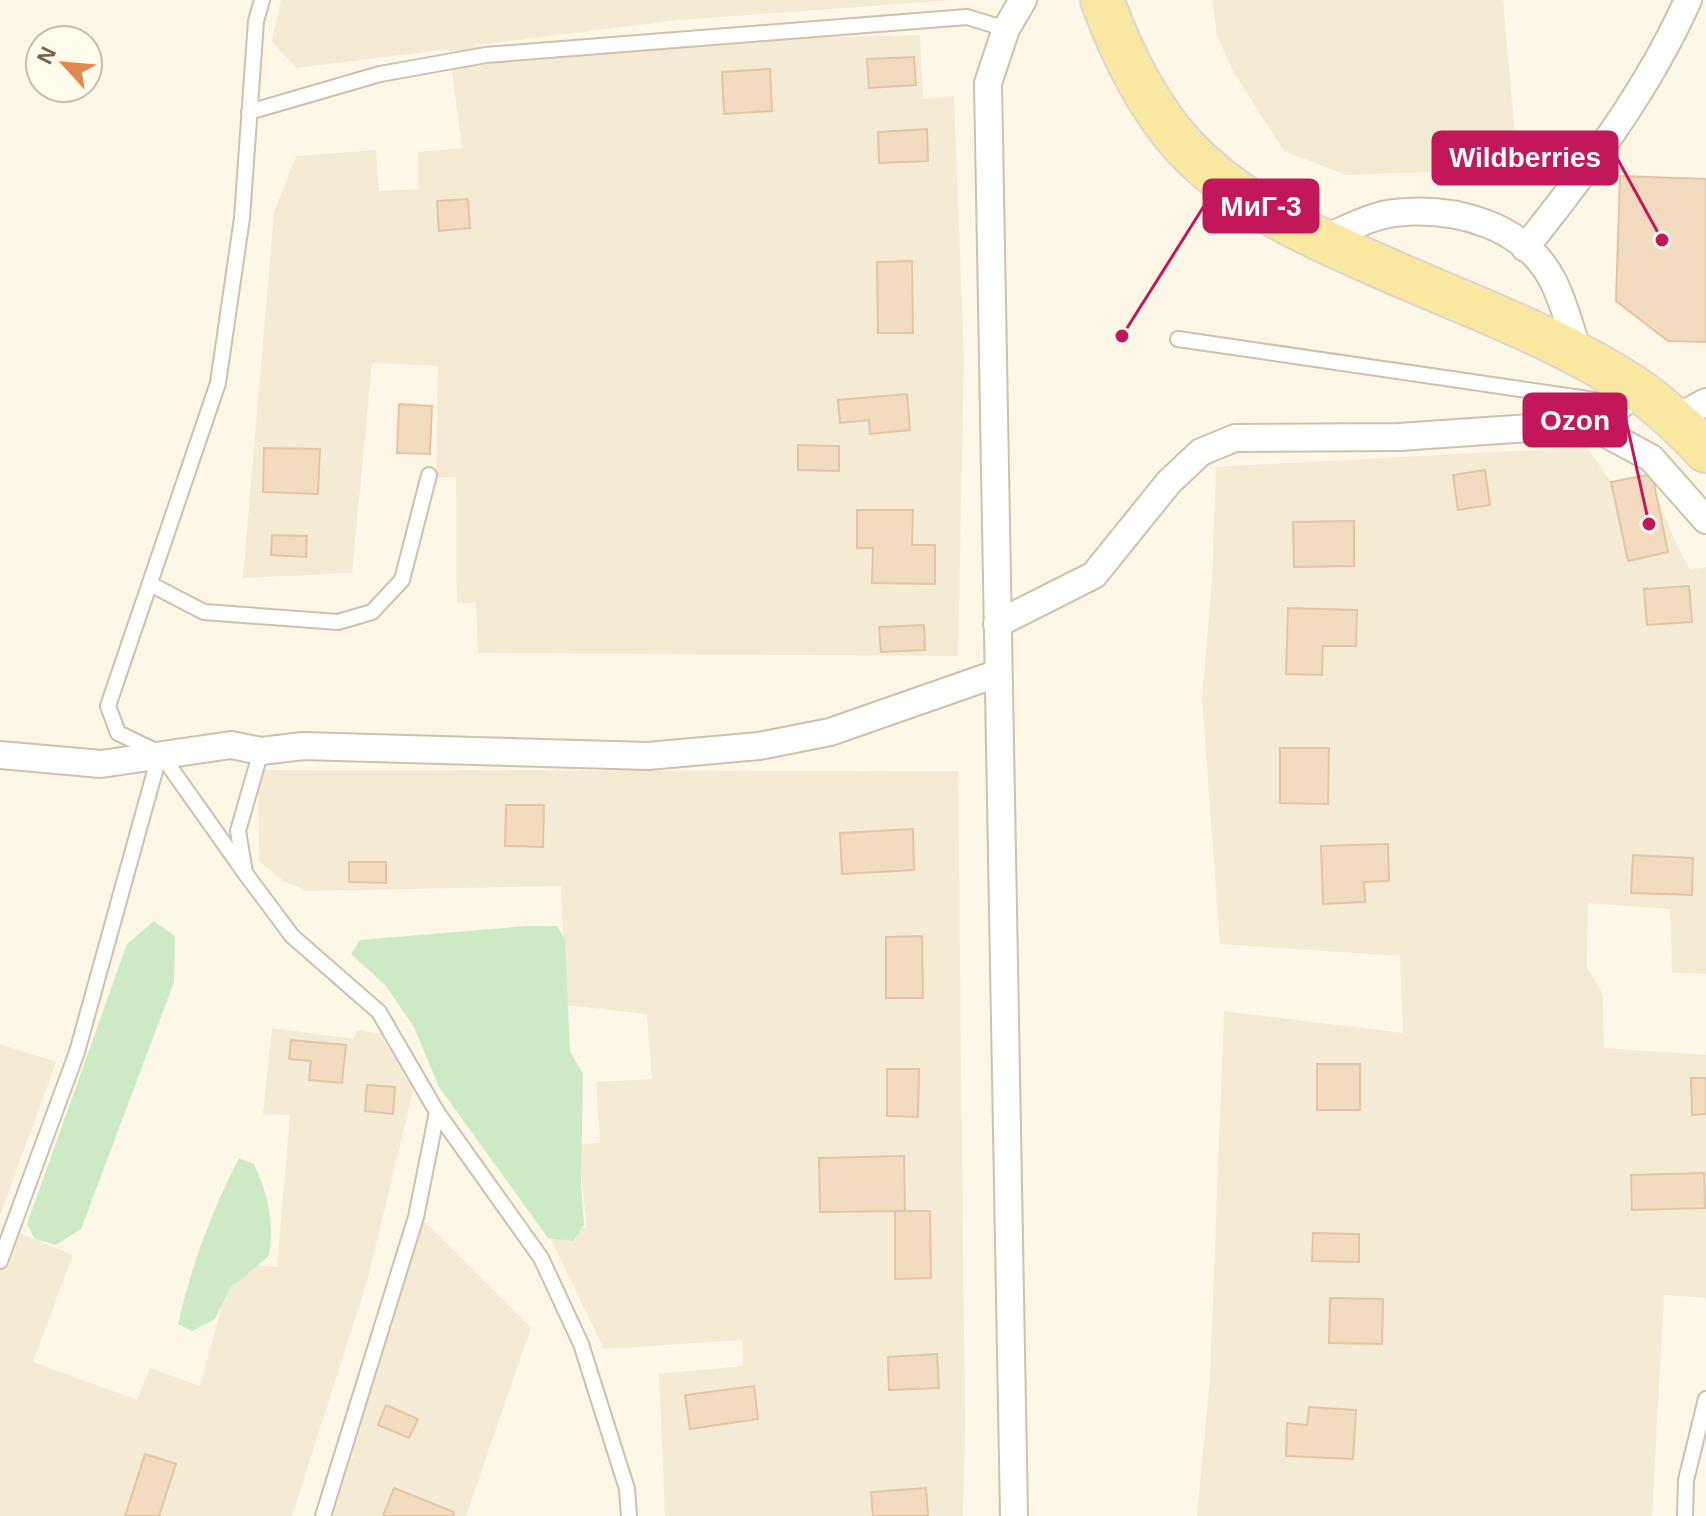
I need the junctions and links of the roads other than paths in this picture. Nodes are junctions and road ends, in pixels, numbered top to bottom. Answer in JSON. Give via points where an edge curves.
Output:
{"nodes":[{"id":1,"x":262,"y":0,"type":"edge"},
{"id":2,"x":1023,"y":0,"type":"edge"},
{"id":3,"x":1102,"y":0,"type":"edge"},
{"id":4,"x":1688,"y":0,"type":"edge"},
{"id":5,"x":1006,"y":29,"type":"junction"},
{"id":6,"x":249,"y":112,"type":"junction"},
{"id":7,"x":1319,"y":240,"type":"junction"},
{"id":8,"x":1525,"y":248,"type":"junction"},
{"id":9,"x":1178,"y":339,"type":"dead end"},
{"id":10,"x":1580,"y":357,"type":"junction"},
{"id":11,"x":1630,"y":397,"type":"junction"},
{"id":12,"x":1691,"y":411,"type":"edge"},
{"id":13,"x":1588,"y":424,"type":"junction"},
{"id":14,"x":1706,"y":451,"type":"edge"},
{"id":15,"x":429,"y":475,"type":"dead end"},
{"id":16,"x":1706,"y":520,"type":"edge"},
{"id":17,"x":150,"y":584,"type":"junction"},
{"id":18,"x":997,"y":624,"type":"junction"},
{"id":19,"x":996,"y":674,"type":"junction"},
{"id":20,"x":261,"y":751,"type":"junction"},
{"id":21,"x":160,"y":753,"type":"junction"},
{"id":22,"x":0,"y":755,"type":"edge"},
{"id":23,"x":245,"y":873,"type":"junction"},
{"id":24,"x":437,"y":1112,"type":"junction"},
{"id":25,"x":0,"y":1261,"type":"edge"},
{"id":26,"x":1706,"y":1399,"type":"edge"},
{"id":27,"x":323,"y":1516,"type":"edge"},
{"id":28,"x":629,"y":1516,"type":"edge"},
{"id":29,"x":1014,"y":1516,"type":"edge"},
{"id":30,"x":1685,"y":1516,"type":"edge"}],
"edges":[{"from":1,"to":6,"type":"lane"},
{"from":2,"to":5,"type":"street"},
{"from":3,"to":7,"type":"main road","via":[[1137,78],[1181,143],[1231,187]]},
{"from":4,"to":8,"type":"street","via":[[1669,43],[1603,149]]},
{"from":5,"to":6,"type":"lane","via":[[967,17],[486,55],[380,74]]},
{"from":5,"to":18,"type":"street","via":[[988,83]]},
{"from":6,"to":17,"type":"lane","via":[[232,305],[218,383]]},
{"from":7,"to":8,"type":"street","via":[[1392,213],[1440,212],[1489,221]]},
{"from":7,"to":10,"type":"main road"},
{"from":8,"to":10,"type":"street","via":[[1553,280]]},
{"from":9,"to":11,"type":"lane"},
{"from":10,"to":11,"type":"main road"},
{"from":11,"to":12,"type":"main road"},
{"from":11,"to":13,"type":"street"},
{"from":12,"to":14,"type":"main road"},
{"from":13,"to":16,"type":"street","via":[[1651,458]]},
{"from":13,"to":18,"type":"street","via":[[1399,437],[1235,438],[1201,452],[1169,482],[1094,575]]},
{"from":15,"to":17,"type":"lane","via":[[402,580],[372,612],[338,622],[204,612]]},
{"from":17,"to":21,"type":"lane","via":[[108,706],[118,733]]},
{"from":18,"to":19,"type":"street"},
{"from":19,"to":20,"type":"street","via":[[830,732],[759,746],[648,756],[303,746]]},
{"from":19,"to":29,"type":"street"},
{"from":20,"to":21,"type":"street","via":[[231,745]]},
{"from":20,"to":23,"type":"lane","via":[[238,831]]},
{"from":21,"to":22,"type":"street","via":[[101,764]]},
{"from":21,"to":23,"type":"lane"},
{"from":21,"to":25,"type":"lane","via":[[77,1052]]},
{"from":23,"to":24,"type":"lane","via":[[292,936],[379,1012]]},
{"from":24,"to":27,"type":"lane","via":[[416,1217]]},
{"from":24,"to":28,"type":"lane","via":[[541,1258],[581,1344],[627,1489]]},
{"from":26,"to":30,"type":"lane","via":[[1686,1480]]}]}
